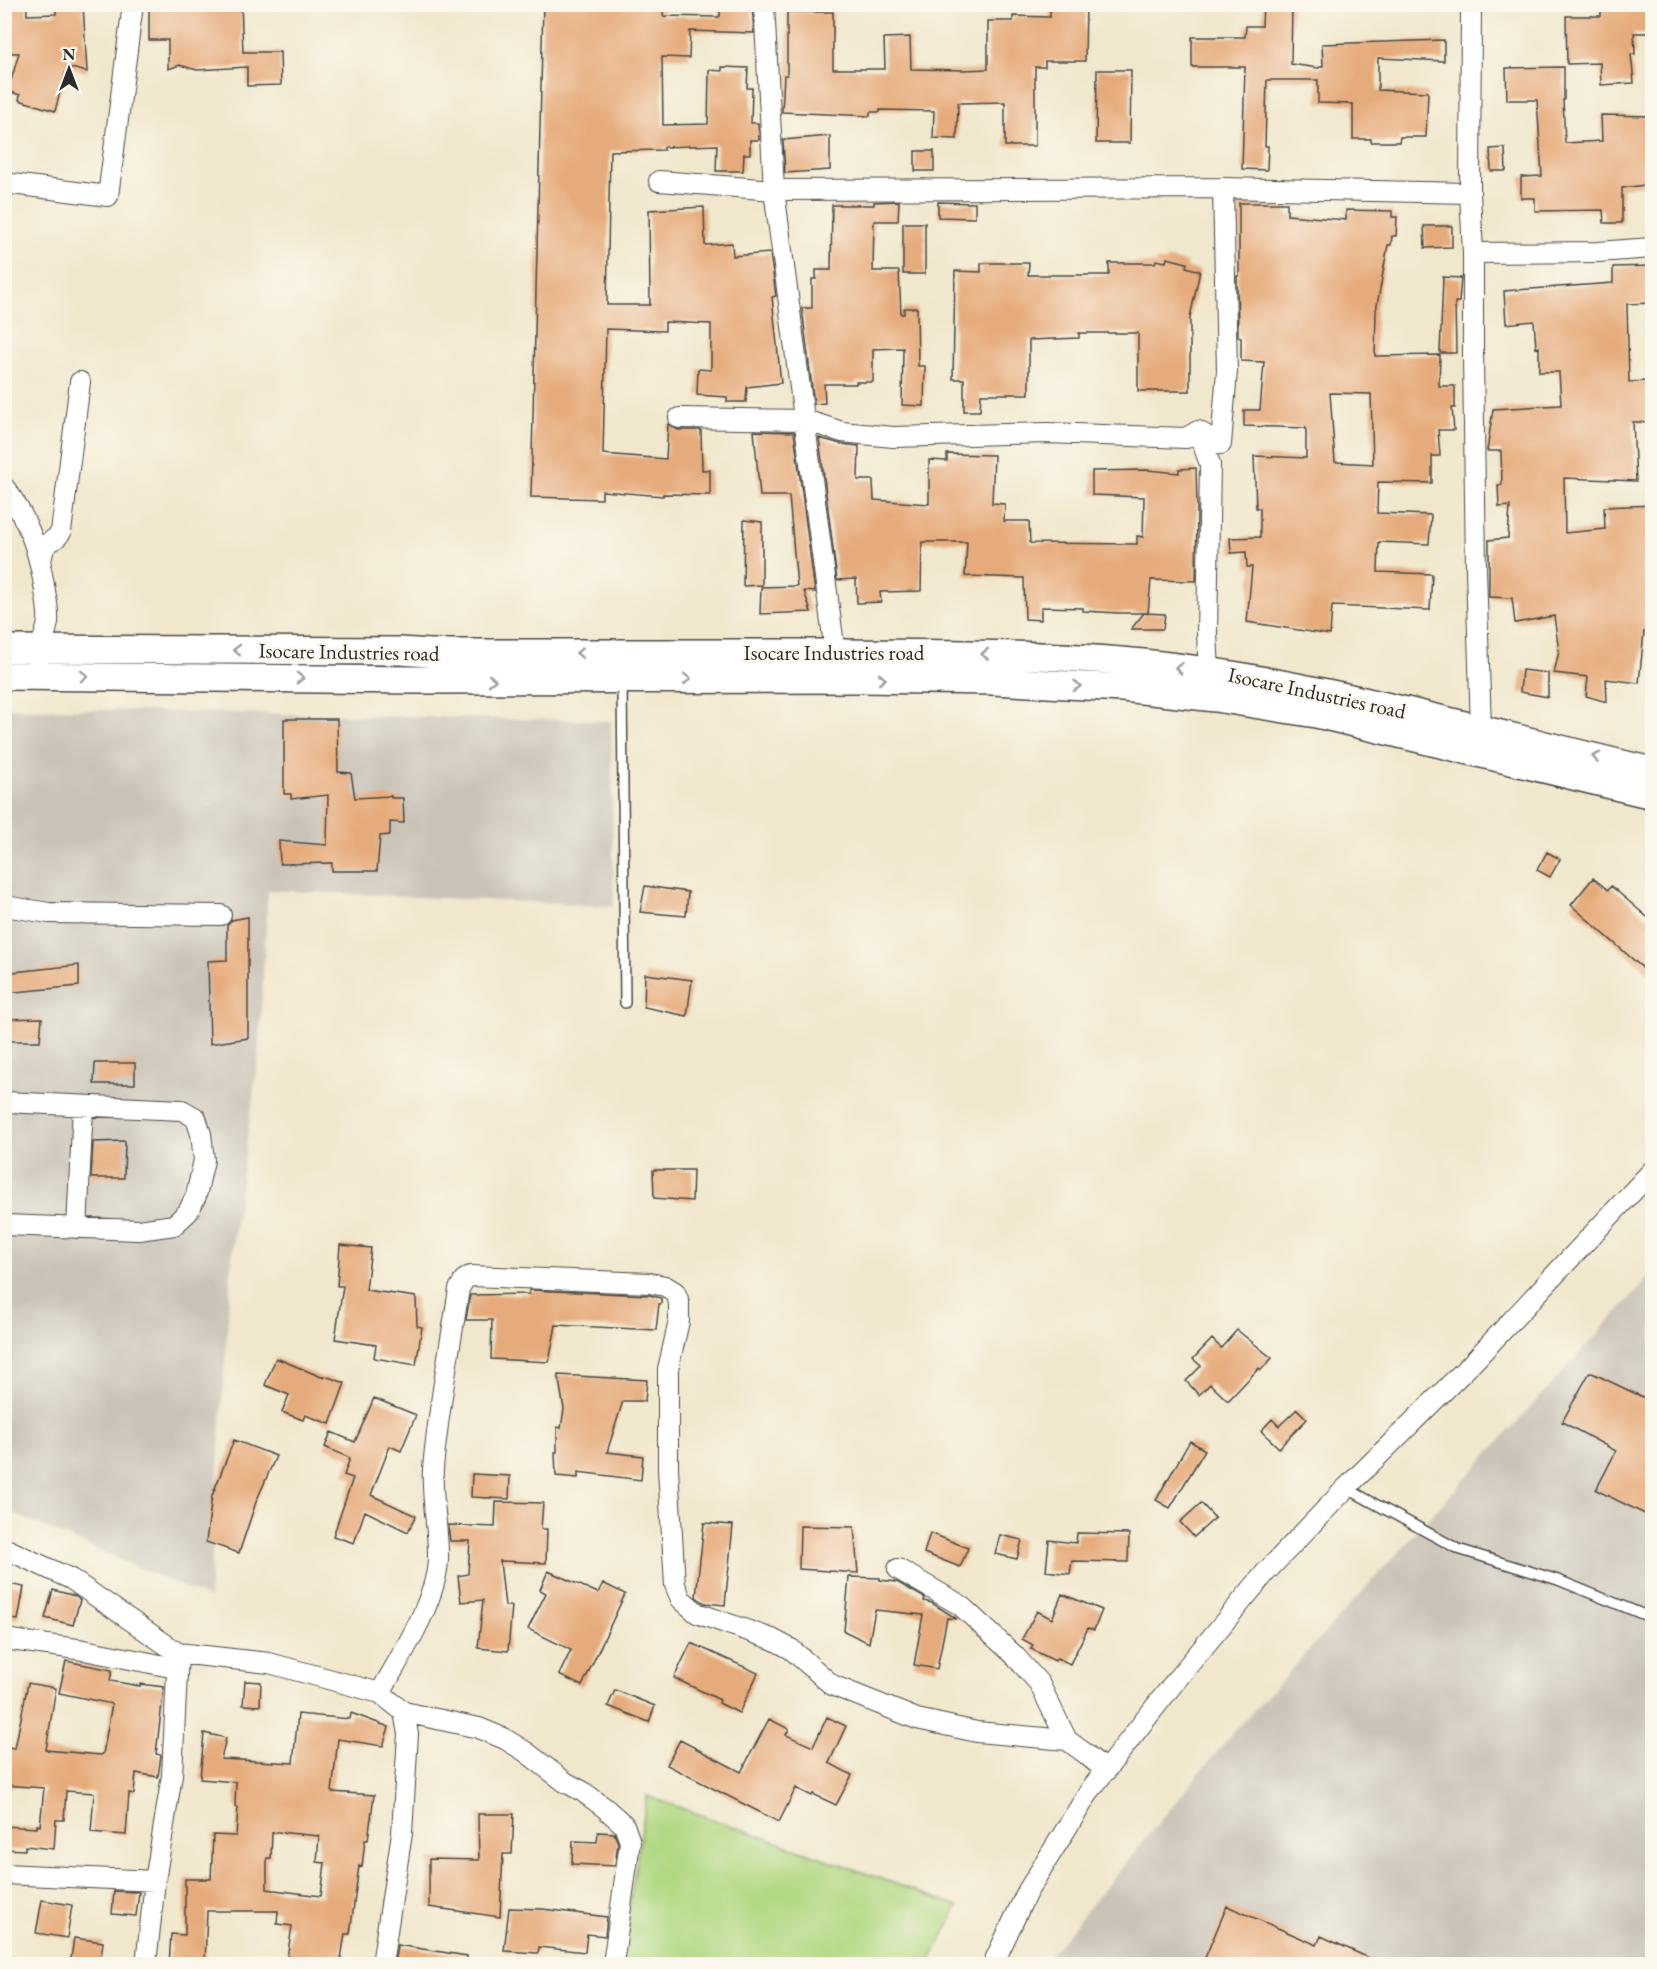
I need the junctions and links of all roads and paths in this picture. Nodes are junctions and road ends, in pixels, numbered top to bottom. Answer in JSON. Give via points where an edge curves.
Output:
{"nodes":[{"id":1,"x":133,"y":4,"type":"edge"},
{"id":2,"x":764,"y":4,"type":"edge"},
{"id":3,"x":1471,"y":4,"type":"edge"},
{"id":4,"x":659,"y":181,"type":"dead end"},
{"id":5,"x":4,"y":183,"type":"edge"},
{"id":6,"x":1223,"y":188,"type":"junction"},
{"id":7,"x":774,"y":190,"type":"junction"},
{"id":8,"x":1470,"y":193,"type":"junction"},
{"id":9,"x":1653,"y":248,"type":"edge"},
{"id":10,"x":1473,"y":253,"type":"junction"},
{"id":11,"x":80,"y":382,"type":"dead end"},
{"id":12,"x":679,"y":418,"type":"dead end"},
{"id":13,"x":805,"y":420,"type":"junction"},
{"id":14,"x":1198,"y":431,"type":"junction"},
{"id":15,"x":4,"y":487,"type":"edge"},
{"id":16,"x":41,"y":562,"type":"junction"},
{"id":17,"x":4,"y":650,"type":"edge"},
{"id":18,"x":835,"y":653,"type":"junction"},
{"id":19,"x":38,"y":662,"type":"junction"},
{"id":20,"x":622,"y":667,"type":"junction"},
{"id":21,"x":1209,"y":671,"type":"junction"},
{"id":22,"x":4,"y":676,"type":"edge"},
{"id":23,"x":1481,"y":729,"type":"junction"},
{"id":24,"x":1653,"y":771,"type":"edge"},
{"id":25,"x":1653,"y":795,"type":"edge"},
{"id":26,"x":4,"y":906,"type":"edge"},
{"id":27,"x":221,"y":915,"type":"dead end"},
{"id":28,"x":625,"y":1003,"type":"dead end"},
{"id":29,"x":4,"y":1102,"type":"edge"},
{"id":30,"x":83,"y":1106,"type":"junction"},
{"id":31,"x":1653,"y":1170,"type":"edge"},
{"id":32,"x":4,"y":1225,"type":"edge"},
{"id":33,"x":77,"y":1228,"type":"junction"},
{"id":34,"x":1346,"y":1488,"type":"junction"},
{"id":35,"x":4,"y":1548,"type":"edge"},
{"id":36,"x":898,"y":1569,"type":"dead end"},
{"id":37,"x":1653,"y":1618,"type":"edge"},
{"id":38,"x":4,"y":1638,"type":"edge"},
{"id":39,"x":177,"y":1660,"type":"junction"},
{"id":40,"x":380,"y":1694,"type":"junction"},
{"id":41,"x":404,"y":1712,"type":"junction"},
{"id":42,"x":1067,"y":1740,"type":"junction"},
{"id":43,"x":1106,"y":1771,"type":"junction"},
{"id":44,"x":4,"y":1874,"type":"edge"},
{"id":45,"x":156,"y":1881,"type":"junction"},
{"id":46,"x":146,"y":1965,"type":"edge"},
{"id":47,"x":382,"y":1965,"type":"edge"},
{"id":48,"x":613,"y":1965,"type":"edge"},
{"id":49,"x":993,"y":1965,"type":"edge"}],
"edges":[{"from":1,"to":5,"type":"street","via":[[108,196]]},
{"from":2,"to":7,"type":"street"},
{"from":3,"to":8,"type":"street"},
{"from":4,"to":7,"type":"street"},
{"from":6,"to":7,"type":"street"},
{"from":6,"to":8,"type":"street"},
{"from":6,"to":14,"type":"street","via":[[1227,371],[1221,444]]},
{"from":7,"to":13,"type":"street"},
{"from":8,"to":10,"type":"street"},
{"from":9,"to":10,"type":"street"},
{"from":10,"to":23,"type":"street"},
{"from":11,"to":16,"type":"street","via":[[61,531],[46,542]]},
{"from":12,"to":13,"type":"street"},
{"from":13,"to":14,"type":"street","via":[[842,432],[893,437],[1047,433],[1186,438]]},
{"from":13,"to":18,"type":"street"},
{"from":14,"to":21,"type":"street","via":[[1210,464]]},
{"from":15,"to":16,"type":"street","via":[[31,529]]},
{"from":16,"to":19,"type":"street","via":[[49,604]]},
{"from":17,"to":19,"type":"street","name":"Isocare Industries road"},
{"from":18,"to":20,"type":"street","name":"Isocare Industries road"},
{"from":21,"to":18,"type":"street","name":"Isocare Industries road","one_way":true,"via":[[1034,655]]},
{"from":19,"to":20,"type":"street","name":"Isocare Industries road","via":[[400,651]]},
{"from":19,"to":22,"type":"street","name":"Isocare Industries road"},
{"from":20,"to":25,"type":"street","name":"Isocare Industries road","one_way":true,"via":[[709,678],[993,681],[1204,696],[1316,714]]},
{"from":20,"to":28,"type":"lane"},
{"from":21,"to":23,"type":"street","name":"Isocare Industries road","via":[[1320,691]]},
{"from":24,"to":23,"type":"street","name":"Isocare Industries road","one_way":true},
{"from":26,"to":27,"type":"street","via":[[49,913]]},
{"from":29,"to":30,"type":"street"},
{"from":30,"to":33,"type":"street"},
{"from":30,"to":33,"type":"street","via":[[182,1110],[195,1118],[204,1160],[188,1212],[174,1225],[139,1230]]},
{"from":31,"to":34,"type":"street","via":[[1473,1362]]},
{"from":32,"to":33,"type":"street"},
{"from":34,"to":37,"type":"lane","via":[[1458,1549],[1558,1580]]},
{"from":34,"to":43,"type":"street","via":[[1266,1572]]},
{"from":35,"to":39,"type":"street","via":[[71,1579]]},
{"from":36,"to":42,"type":"street","via":[[960,1605],[1014,1655],[1039,1683]]},
{"from":38,"to":39,"type":"street"},
{"from":39,"to":40,"type":"street","via":[[269,1663]]},
{"from":39,"to":45,"type":"street","via":[[172,1775]]},
{"from":40,"to":41,"type":"street"},
{"from":40,"to":42,"type":"street","via":[[410,1640],[430,1594],[438,1563],[433,1472],[447,1357],[464,1280],[470,1276],[650,1283],[675,1292],[679,1302],[679,1321],[668,1369],[668,1469],[675,1585],[681,1599],[697,1613],[791,1649],[832,1685],[917,1719],[977,1732]]},
{"from":41,"to":47,"type":"street","via":[[408,1734],[402,1833]]},
{"from":41,"to":48,"type":"street","via":[[479,1728],[505,1739],[582,1791],[624,1826],[630,1842]]},
{"from":42,"to":43,"type":"street"},
{"from":43,"to":49,"type":"street","via":[[1027,1892]]},
{"from":44,"to":45,"type":"street"},
{"from":45,"to":46,"type":"street"}]}
